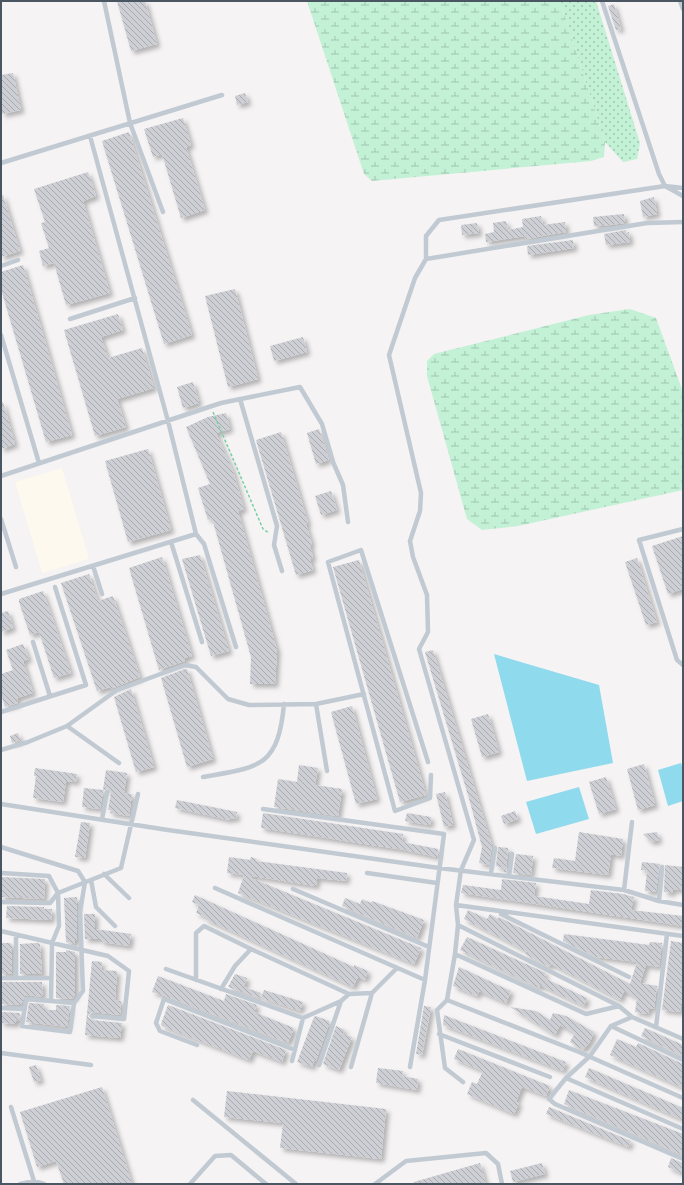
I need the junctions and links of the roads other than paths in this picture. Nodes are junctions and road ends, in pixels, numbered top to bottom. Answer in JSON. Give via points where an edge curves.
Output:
{"nodes":[{"id":1,"x":104,"y":1,"type":"edge"},
{"id":2,"x":602,"y":1,"type":"edge"},
{"id":3,"x":680,"y":1,"type":"edge"},
{"id":4,"x":683,"y":9,"type":"edge"},
{"id":5,"x":222,"y":95,"type":"dead end"},
{"id":6,"x":130,"y":123,"type":"junction"},
{"id":7,"x":90,"y":136,"type":"junction"},
{"id":8,"x":1,"y":163,"type":"edge"},
{"id":9,"x":665,"y":186,"type":"junction"},
{"id":10,"x":683,"y":188,"type":"edge"},
{"id":11,"x":683,"y":196,"type":"edge"},
{"id":12,"x":163,"y":212,"type":"dead end"},
{"id":13,"x":683,"y":222,"type":"edge"},
{"id":14,"x":426,"y":259,"type":"junction"},
{"id":15,"x":18,"y":260,"type":"dead end"},
{"id":16,"x":1,"y":266,"type":"edge"},
{"id":17,"x":135,"y":298,"type":"junction"},
{"id":18,"x":70,"y":319,"type":"dead end"},
{"id":19,"x":1,"y":335,"type":"edge"},
{"id":20,"x":240,"y":399,"type":"junction"},
{"id":21,"x":168,"y":421,"type":"junction"},
{"id":22,"x":39,"y":463,"type":"junction"},
{"id":23,"x":1,"y":476,"type":"edge"},
{"id":24,"x":1,"y":519,"type":"edge"},
{"id":25,"x":348,"y":522,"type":"dead end"},
{"id":26,"x":683,"y":529,"type":"edge"},
{"id":27,"x":196,"y":534,"type":"junction"},
{"id":28,"x":171,"y":542,"type":"junction"},
{"id":29,"x":93,"y":566,"type":"junction"},
{"id":30,"x":16,"y":567,"type":"dead end"},
{"id":31,"x":282,"y":571,"type":"dead end"},
{"id":32,"x":55,"y":587,"type":"dead end"},
{"id":33,"x":1,"y":594,"type":"edge"},
{"id":34,"x":102,"y":594,"type":"dead end"},
{"id":35,"x":33,"y":642,"type":"dead end"},
{"id":36,"x":202,"y":642,"type":"dead end"},
{"id":37,"x":236,"y":647,"type":"dead end"},
{"id":38,"x":683,"y":665,"type":"edge"},
{"id":39,"x":364,"y":694,"type":"junction"},
{"id":40,"x":50,"y":696,"type":"junction"},
{"id":41,"x":284,"y":704,"type":"junction"},
{"id":42,"x":316,"y":704,"type":"junction"},
{"id":43,"x":1,"y":712,"type":"edge"},
{"id":44,"x":67,"y":726,"type":"junction"},
{"id":45,"x":1,"y":750,"type":"edge"},
{"id":46,"x":428,"y":762,"type":"dead end"},
{"id":47,"x":119,"y":763,"type":"dead end"},
{"id":48,"x":327,"y":771,"type":"dead end"},
{"id":49,"x":430,"y":774,"type":"dead end"},
{"id":50,"x":203,"y":777,"type":"dead end"},
{"id":51,"x":107,"y":792,"type":"dead end"},
{"id":52,"x":138,"y":794,"type":"dead end"},
{"id":53,"x":1,"y":804,"type":"edge"},
{"id":54,"x":263,"y":809,"type":"dead end"},
{"id":55,"x":102,"y":819,"type":"junction"},
{"id":56,"x":632,"y":822,"type":"dead end"},
{"id":57,"x":132,"y":823,"type":"junction"},
{"id":58,"x":1,"y":846,"type":"edge"},
{"id":59,"x":495,"y":848,"type":"dead end"},
{"id":60,"x":512,"y":854,"type":"dead end"},
{"id":61,"x":662,"y":867,"type":"dead end"},
{"id":62,"x":440,"y":868,"type":"junction"},
{"id":63,"x":461,"y":870,"type":"junction"},
{"id":64,"x":1,"y":873,"type":"edge"},
{"id":65,"x":367,"y":873,"type":"dead end"},
{"id":66,"x":491,"y":873,"type":"junction"},
{"id":67,"x":104,"y":874,"type":"junction"},
{"id":68,"x":509,"y":876,"type":"junction"},
{"id":69,"x":91,"y":880,"type":"junction"},
{"id":70,"x":85,"y":882,"type":"junction"},
{"id":71,"x":437,"y":883,"type":"junction"},
{"id":72,"x":215,"y":888,"type":"dead end"},
{"id":73,"x":293,"y":889,"type":"dead end"},
{"id":74,"x":624,"y":890,"type":"junction"},
{"id":75,"x":58,"y":893,"type":"junction"},
{"id":76,"x":129,"y":898,"type":"dead end"},
{"id":77,"x":683,"y":898,"type":"edge"},
{"id":78,"x":659,"y":901,"type":"junction"},
{"id":79,"x":1,"y":902,"type":"edge"},
{"id":80,"x":456,"y":905,"type":"junction"},
{"id":81,"x":682,"y":905,"type":"edge"},
{"id":82,"x":496,"y":912,"type":"junction"},
{"id":83,"x":458,"y":925,"type":"junction"},
{"id":84,"x":115,"y":926,"type":"dead end"},
{"id":85,"x":1,"y":931,"type":"edge"},
{"id":86,"x":16,"y":934,"type":"junction"},
{"id":87,"x":667,"y":934,"type":"junction"},
{"id":88,"x":683,"y":936,"type":"edge"},
{"id":89,"x":52,"y":943,"type":"junction"},
{"id":90,"x":429,"y":947,"type":"junction"},
{"id":91,"x":251,"y":949,"type":"junction"},
{"id":92,"x":82,"y":950,"type":"junction"},
{"id":93,"x":455,"y":954,"type":"junction"},
{"id":94,"x":397,"y":968,"type":"junction"},
{"id":95,"x":166,"y":969,"type":"dead end"},
{"id":96,"x":629,"y":977,"type":"dead end"},
{"id":97,"x":1,"y":978,"type":"edge"},
{"id":98,"x":16,"y":978,"type":"junction"},
{"id":99,"x":51,"y":978,"type":"junction"},
{"id":100,"x":196,"y":980,"type":"junction"},
{"id":101,"x":425,"y":980,"type":"junction"},
{"id":102,"x":221,"y":989,"type":"junction"},
{"id":103,"x":372,"y":993,"type":"junction"},
{"id":104,"x":349,"y":994,"type":"junction"},
{"id":105,"x":447,"y":1000,"type":"junction"},
{"id":106,"x":51,"y":1001,"type":"junction"},
{"id":107,"x":341,"y":1001,"type":"junction"},
{"id":108,"x":74,"y":1003,"type":"junction"},
{"id":109,"x":619,"y":1006,"type":"junction"},
{"id":110,"x":1,"y":1008,"type":"edge"},
{"id":111,"x":25,"y":1009,"type":"junction"},
{"id":112,"x":92,"y":1016,"type":"dead end"},
{"id":113,"x":632,"y":1017,"type":"junction"},
{"id":114,"x":304,"y":1018,"type":"junction"},
{"id":115,"x":612,"y":1026,"type":"junction"},
{"id":116,"x":656,"y":1027,"type":"junction"},
{"id":117,"x":439,"y":1034,"type":"junction"},
{"id":118,"x":683,"y":1039,"type":"edge"},
{"id":119,"x":197,"y":1045,"type":"dead end"},
{"id":120,"x":295,"y":1050,"type":"junction"},
{"id":121,"x":1,"y":1053,"type":"edge"},
{"id":122,"x":590,"y":1056,"type":"junction"},
{"id":123,"x":683,"y":1060,"type":"edge"},
{"id":124,"x":292,"y":1061,"type":"dead end"},
{"id":125,"x":91,"y":1065,"type":"dead end"},
{"id":126,"x":319,"y":1065,"type":"dead end"},
{"id":127,"x":410,"y":1067,"type":"dead end"},
{"id":128,"x":351,"y":1068,"type":"dead end"},
{"id":129,"x":550,"y":1077,"type":"dead end"},
{"id":130,"x":566,"y":1078,"type":"junction"},
{"id":131,"x":463,"y":1082,"type":"dead end"},
{"id":132,"x":683,"y":1098,"type":"edge"},
{"id":133,"x":193,"y":1100,"type":"dead end"},
{"id":134,"x":11,"y":1107,"type":"dead end"},
{"id":135,"x":683,"y":1128,"type":"edge"},
{"id":136,"x":683,"y":1159,"type":"edge"},
{"id":137,"x":34,"y":1181,"type":"junction"},
{"id":138,"x":20,"y":1184,"type":"edge"},
{"id":139,"x":44,"y":1184,"type":"edge"},
{"id":140,"x":190,"y":1184,"type":"edge"},
{"id":141,"x":266,"y":1184,"type":"edge"},
{"id":142,"x":296,"y":1184,"type":"edge"},
{"id":143,"x":375,"y":1184,"type":"edge"},
{"id":144,"x":502,"y":1184,"type":"edge"}],
"edges":[{"from":1,"to":6,"type":"lane"},
{"from":2,"to":9,"type":"lane"},
{"from":3,"to":4,"type":"lane"},
{"from":5,"to":6,"type":"lane"},
{"from":6,"to":7,"type":"lane"},
{"from":6,"to":12,"type":"lane"},
{"from":7,"to":8,"type":"lane"},
{"from":7,"to":17,"type":"lane"},
{"from":9,"to":10,"type":"lane"},
{"from":9,"to":11,"type":"lane"},
{"from":9,"to":14,"type":"lane","via":[[439,220],[426,236]]},
{"from":13,"to":14,"type":"lane","via":[[647,223]]},
{"from":14,"to":63,"type":"lane","via":[[415,278],[389,355],[421,493],[420,511],[410,541],[428,595],[428,632],[419,649],[474,840]]},
{"from":15,"to":16,"type":"lane"},
{"from":17,"to":18,"type":"lane"},
{"from":17,"to":21,"type":"lane"},
{"from":19,"to":22,"type":"lane"},
{"from":20,"to":21,"type":"lane"},
{"from":20,"to":25,"type":"lane","via":[[300,387],[322,424],[343,485]]},
{"from":20,"to":31,"type":"lane","via":[[277,526],[274,545]]},
{"from":21,"to":22,"type":"lane"},
{"from":21,"to":27,"type":"lane"},
{"from":22,"to":23,"type":"lane"},
{"from":24,"to":30,"type":"lane"},
{"from":26,"to":38,"type":"lane","via":[[639,540],[677,660]]},
{"from":27,"to":28,"type":"lane"},
{"from":27,"to":37,"type":"lane","via":[[204,544]]},
{"from":28,"to":29,"type":"lane"},
{"from":28,"to":36,"type":"lane"},
{"from":29,"to":33,"type":"lane"},
{"from":29,"to":34,"type":"lane"},
{"from":32,"to":40,"type":"lane","via":[[86,685]]},
{"from":35,"to":40,"type":"lane"},
{"from":39,"to":42,"type":"lane"},
{"from":39,"to":46,"type":"lane","via":[[328,562],[361,550]]},
{"from":39,"to":49,"type":"lane","via":[[395,811],[430,798]]},
{"from":40,"to":43,"type":"lane"},
{"from":41,"to":42,"type":"lane"},
{"from":41,"to":44,"type":"lane","via":[[249,704],[228,699],[196,667],[185,665],[118,690]]},
{"from":41,"to":50,"type":"lane","via":[[281,730],[268,757],[248,769]]},
{"from":42,"to":48,"type":"lane"},
{"from":44,"to":45,"type":"lane"},
{"from":44,"to":47,"type":"lane"},
{"from":51,"to":55,"type":"lane"},
{"from":52,"to":57,"type":"lane"},
{"from":53,"to":55,"type":"lane"},
{"from":54,"to":62,"type":"lane","via":[[444,834]]},
{"from":55,"to":57,"type":"lane"},
{"from":56,"to":74,"type":"lane"},
{"from":57,"to":62,"type":"lane"},
{"from":57,"to":67,"type":"lane","via":[[120,868]]},
{"from":58,"to":70,"type":"lane","via":[[78,871]]},
{"from":59,"to":66,"type":"lane"},
{"from":60,"to":68,"type":"lane"},
{"from":61,"to":78,"type":"lane"},
{"from":62,"to":63,"type":"lane"},
{"from":62,"to":71,"type":"lane"},
{"from":63,"to":66,"type":"lane"},
{"from":63,"to":80,"type":"lane"},
{"from":64,"to":75,"type":"lane","via":[[49,876]]},
{"from":65,"to":71,"type":"lane"},
{"from":66,"to":68,"type":"lane"},
{"from":67,"to":69,"type":"lane"},
{"from":67,"to":76,"type":"lane"},
{"from":68,"to":74,"type":"lane"},
{"from":69,"to":70,"type":"lane"},
{"from":69,"to":84,"type":"lane","via":[[96,907]]},
{"from":70,"to":75,"type":"lane"},
{"from":70,"to":92,"type":"lane","via":[[80,912]]},
{"from":71,"to":90,"type":"lane"},
{"from":72,"to":94,"type":"lane"},
{"from":73,"to":90,"type":"lane"},
{"from":74,"to":78,"type":"lane"},
{"from":75,"to":79,"type":"lane","via":[[50,903]]},
{"from":75,"to":89,"type":"lane","via":[[59,926]]},
{"from":77,"to":81,"type":"lane"},
{"from":78,"to":81,"type":"lane"},
{"from":80,"to":82,"type":"lane"},
{"from":80,"to":83,"type":"lane"},
{"from":82,"to":87,"type":"lane"},
{"from":82,"to":96,"type":"lane"},
{"from":83,"to":93,"type":"lane"},
{"from":83,"to":109,"type":"lane"},
{"from":85,"to":86,"type":"lane"},
{"from":86,"to":89,"type":"lane"},
{"from":86,"to":98,"type":"lane"},
{"from":87,"to":88,"type":"lane"},
{"from":87,"to":116,"type":"lane"},
{"from":89,"to":92,"type":"lane"},
{"from":89,"to":99,"type":"lane"},
{"from":90,"to":101,"type":"lane"},
{"from":91,"to":100,"type":"lane","via":[[204,926],[196,933]]},
{"from":91,"to":102,"type":"lane","via":[[235,966]]},
{"from":91,"to":104,"type":"lane"},
{"from":92,"to":108,"type":"lane","via":[[83,991]]},
{"from":92,"to":112,"type":"lane","via":[[108,956],[128,971],[124,1019]]},
{"from":93,"to":105,"type":"lane"},
{"from":93,"to":109,"type":"lane","via":[[586,1014]]},
{"from":94,"to":101,"type":"lane"},
{"from":94,"to":103,"type":"lane"},
{"from":95,"to":100,"type":"lane"},
{"from":97,"to":98,"type":"lane"},
{"from":98,"to":99,"type":"lane"},
{"from":99,"to":106,"type":"lane"},
{"from":100,"to":102,"type":"lane"},
{"from":101,"to":127,"type":"lane"},
{"from":102,"to":114,"type":"lane"},
{"from":103,"to":104,"type":"lane"},
{"from":103,"to":128,"type":"lane"},
{"from":104,"to":107,"type":"lane"},
{"from":105,"to":117,"type":"lane","via":[[437,1010]]},
{"from":105,"to":122,"type":"lane"},
{"from":106,"to":108,"type":"lane"},
{"from":106,"to":111,"type":"lane","via":[[26,999]]},
{"from":107,"to":114,"type":"lane"},
{"from":107,"to":126,"type":"lane"},
{"from":108,"to":111,"type":"lane","via":[[70,1032],[22,1026]]},
{"from":109,"to":113,"type":"lane"},
{"from":110,"to":111,"type":"lane"},
{"from":113,"to":115,"type":"lane"},
{"from":113,"to":116,"type":"lane"},
{"from":114,"to":120,"type":"lane"},
{"from":115,"to":122,"type":"lane"},
{"from":115,"to":123,"type":"lane"},
{"from":116,"to":118,"type":"lane"},
{"from":117,"to":129,"type":"lane"},
{"from":117,"to":131,"type":"lane","via":[[445,1068]]},
{"from":119,"to":120,"type":"lane","via":[[160,1031],[156,1023],[164,999]]},
{"from":120,"to":124,"type":"lane"},
{"from":121,"to":125,"type":"lane"},
{"from":122,"to":130,"type":"lane"},
{"from":122,"to":132,"type":"lane"},
{"from":130,"to":135,"type":"lane"},
{"from":130,"to":136,"type":"lane","via":[[549,1100]]},
{"from":133,"to":142,"type":"lane"},
{"from":134,"to":137,"type":"lane"},
{"from":137,"to":138,"type":"lane"},
{"from":137,"to":139,"type":"lane"},
{"from":140,"to":141,"type":"lane","via":[[215,1156],[231,1155]]},
{"from":143,"to":144,"type":"lane","via":[[406,1161],[486,1153],[498,1164]]}]}
